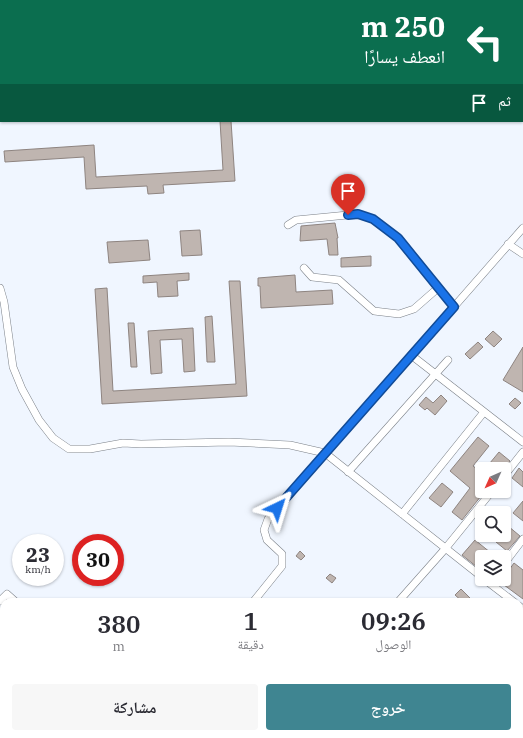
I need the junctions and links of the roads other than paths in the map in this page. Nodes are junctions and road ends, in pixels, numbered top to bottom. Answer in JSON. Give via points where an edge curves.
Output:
{"nodes":[{"id":1,"x":288,"y":225,"type":"dead end"},
{"id":2,"x":523,"y":228,"type":"edge"},
{"id":3,"x":508,"y":244,"type":"junction"},
{"id":4,"x":523,"y":254,"type":"edge"},
{"id":5,"x":304,"y":268,"type":"dead end"},
{"id":6,"x":0,"y":288,"type":"edge"},
{"id":7,"x":438,"y":288,"type":"junction"},
{"id":8,"x":454,"y":307,"type":"junction"},
{"id":9,"x":411,"y":355,"type":"junction"},
{"id":10,"x":448,"y":360,"type":"dead end"},
{"id":11,"x":436,"y":374,"type":"junction"},
{"id":12,"x":484,"y":412,"type":"junction"},
{"id":13,"x":523,"y":442,"type":"edge"},
{"id":14,"x":523,"y":452,"type":"edge"},
{"id":15,"x":325,"y":453,"type":"junction"},
{"id":16,"x":511,"y":467,"type":"edge"},
{"id":17,"x":348,"y":472,"type":"junction"},
{"id":18,"x":486,"y":498,"type":"edge"},
{"id":19,"x":402,"y":514,"type":"junction"},
{"id":20,"x":523,"y":539,"type":"edge"},
{"id":21,"x":445,"y":549,"type":"junction"},
{"id":22,"x":511,"y":555,"type":"edge"},
{"id":23,"x":475,"y":571,"type":"edge"},
{"id":24,"x":494,"y":586,"type":"edge"},
{"id":25,"x":3,"y":598,"type":"edge"},
{"id":26,"x":12,"y":598,"type":"edge"},
{"id":27,"x":256,"y":598,"type":"edge"},
{"id":28,"x":402,"y":598,"type":"edge"},
{"id":29,"x":509,"y":598,"type":"edge"}],
"edges":[{"from":1,"to":7,"type":"street","via":[[296,220],[358,214],[373,219],[398,238]]},
{"from":2,"to":3,"type":"street"},
{"from":3,"to":4,"type":"street"},
{"from":3,"to":8,"type":"street"},
{"from":5,"to":7,"type":"street","via":[[312,277],[339,280],[374,311],[400,314],[414,309]]},
{"from":6,"to":15,"type":"street","via":[[13,367],[22,389],[53,438],[69,449],[90,449],[123,443],[230,442],[290,445]]},
{"from":7,"to":8,"type":"street"},
{"from":8,"to":9,"type":"street"},
{"from":9,"to":11,"type":"street"},
{"from":9,"to":15,"type":"street"},
{"from":10,"to":11,"type":"street"},
{"from":11,"to":12,"type":"street"},
{"from":11,"to":17,"type":"street"},
{"from":12,"to":13,"type":"street"},
{"from":12,"to":19,"type":"street"},
{"from":14,"to":16,"type":"street"},
{"from":15,"to":17,"type":"street"},
{"from":15,"to":27,"type":"street","via":[[268,519],[264,530],[267,540],[282,554],[282,566]]},
{"from":17,"to":19,"type":"street"},
{"from":18,"to":21,"type":"street"},
{"from":19,"to":21,"type":"street"},
{"from":20,"to":22,"type":"street"},
{"from":21,"to":23,"type":"street"},
{"from":21,"to":28,"type":"street"},
{"from":24,"to":29,"type":"street"},
{"from":25,"to":26,"type":"street","via":[[7,594]]}]}
